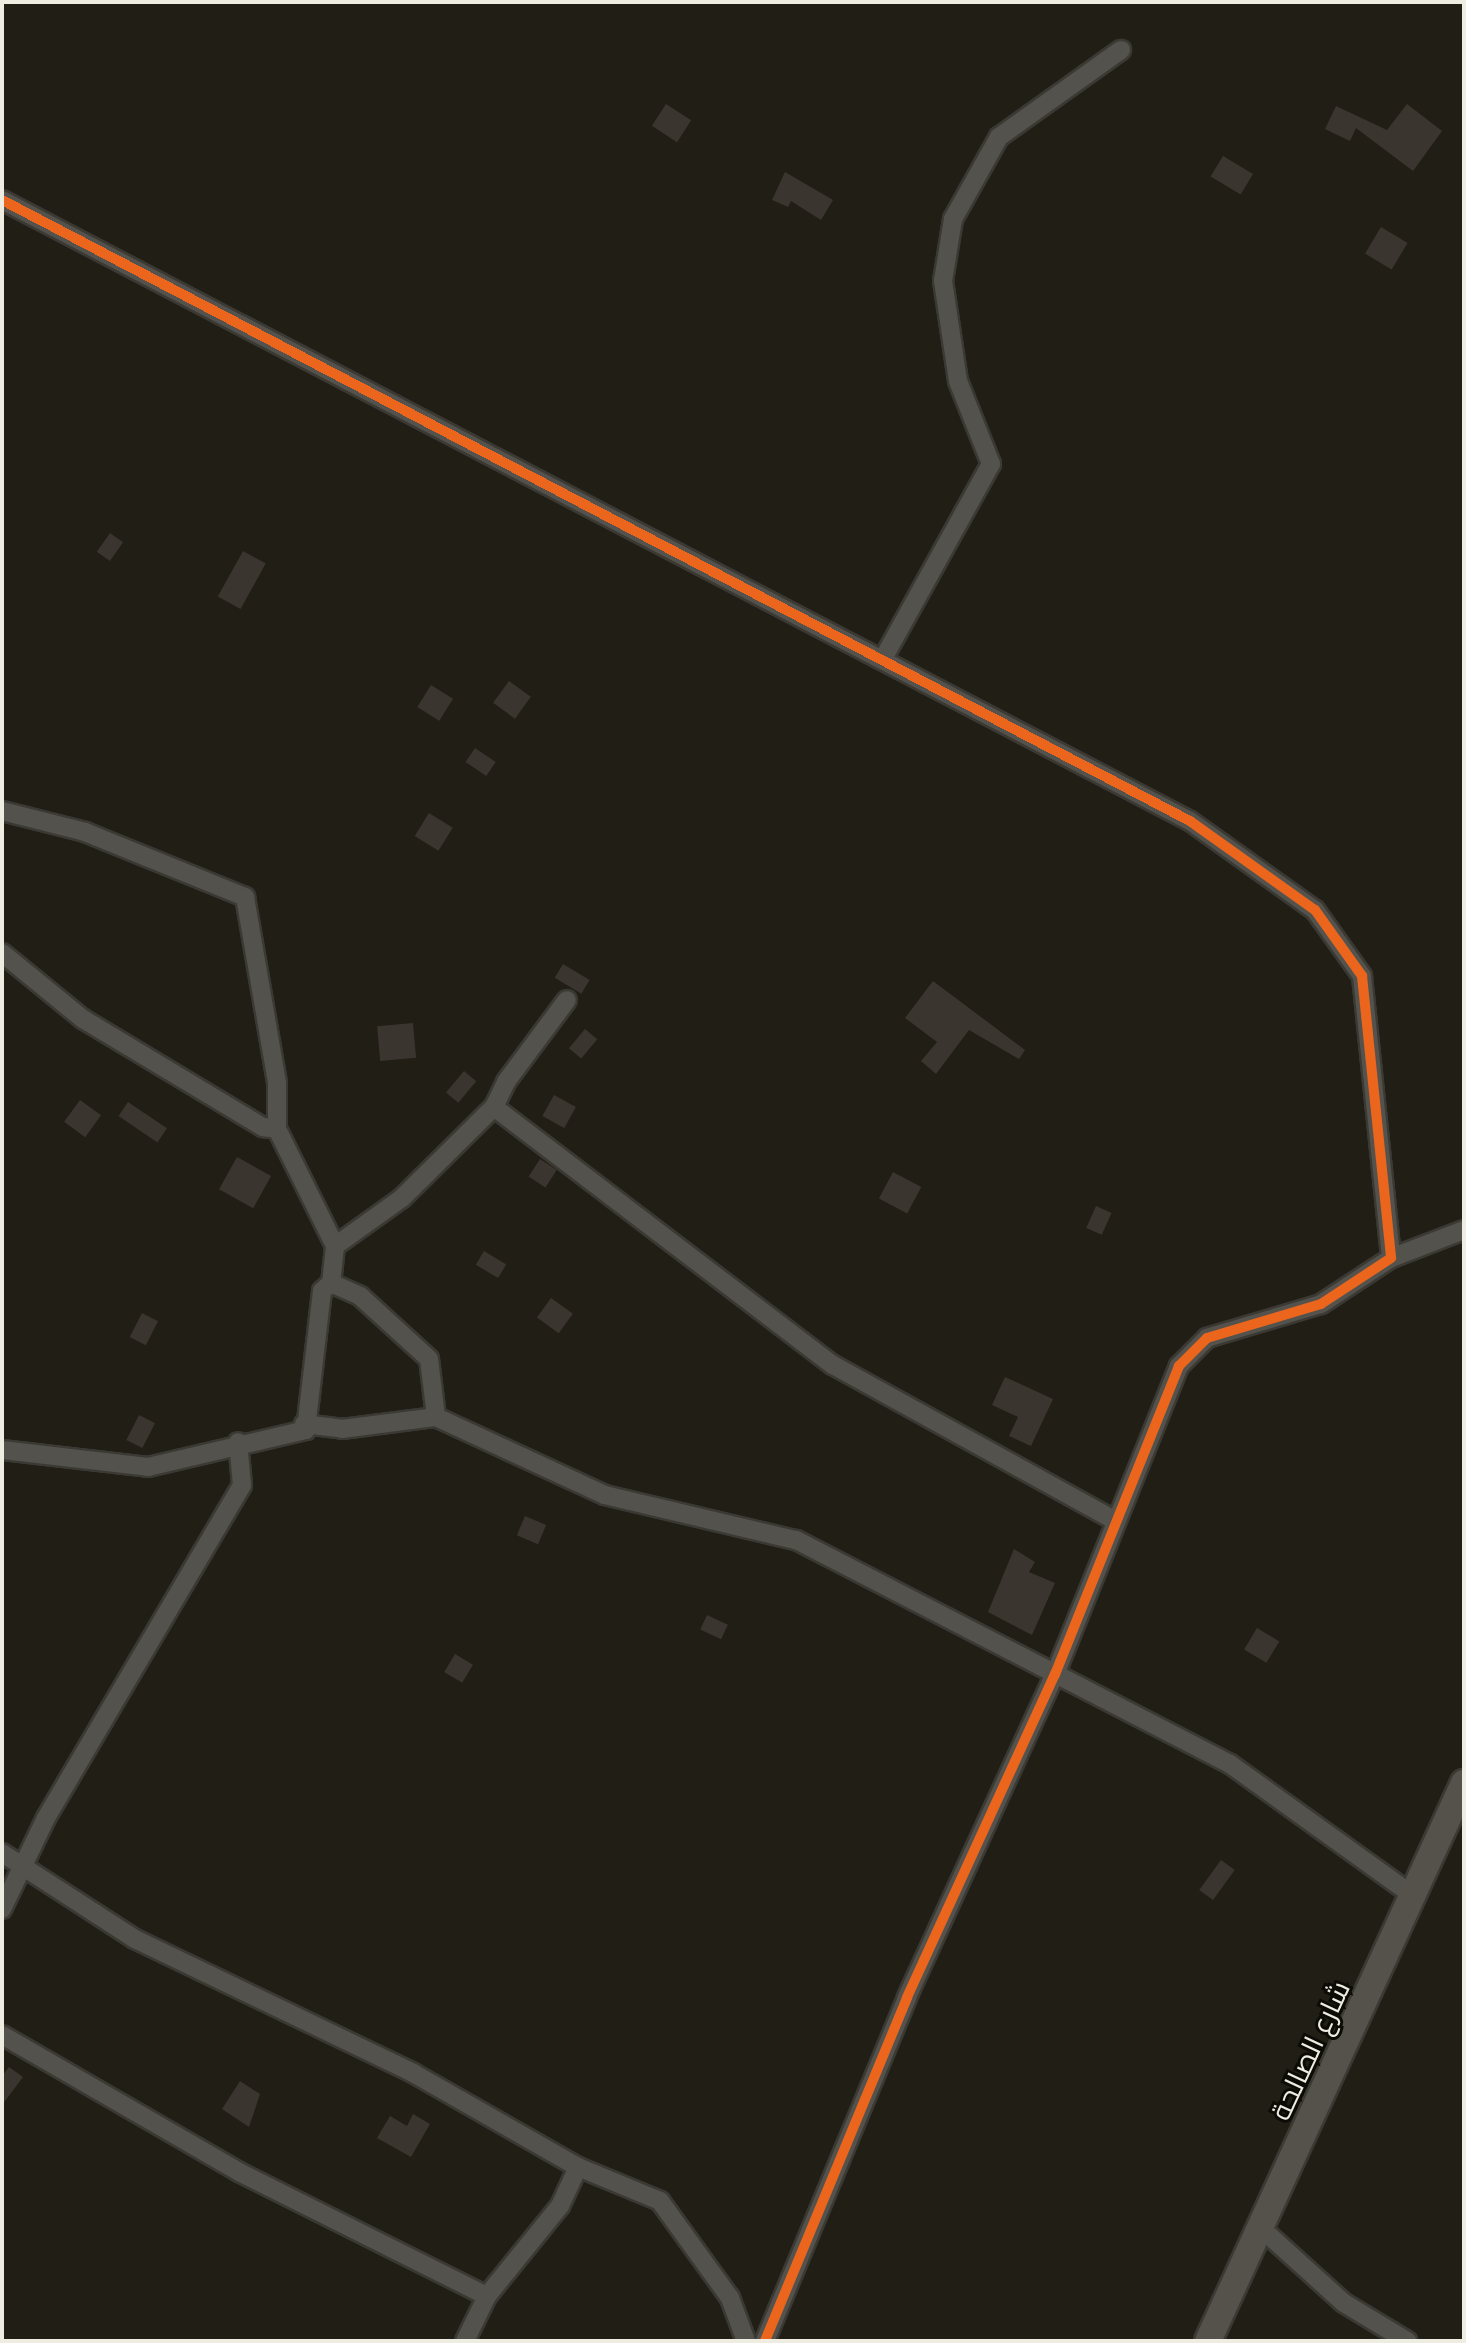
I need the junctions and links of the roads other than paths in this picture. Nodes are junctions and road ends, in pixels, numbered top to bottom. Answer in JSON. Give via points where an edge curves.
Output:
{"nodes":[{"id":1,"x":1121,"y":50,"type":"dead end"},
{"id":2,"x":2,"y":200,"type":"edge"},
{"id":3,"x":884,"y":657,"type":"junction"},
{"id":4,"x":2,"y":811,"type":"edge"},
{"id":5,"x":2,"y":953,"type":"edge"},
{"id":6,"x":567,"y":1000,"type":"dead end"},
{"id":7,"x":494,"y":1107,"type":"junction"},
{"id":8,"x":277,"y":1129,"type":"junction"},
{"id":9,"x":1464,"y":1230,"type":"edge"},
{"id":10,"x":335,"y":1246,"type":"junction"},
{"id":11,"x":1391,"y":1258,"type":"junction"},
{"id":12,"x":331,"y":1283,"type":"junction"},
{"id":13,"x":436,"y":1417,"type":"junction"},
{"id":14,"x":306,"y":1427,"type":"junction"},
{"id":15,"x":238,"y":1442,"type":"junction"},
{"id":16,"x":2,"y":1450,"type":"edge"},
{"id":17,"x":1114,"y":1520,"type":"junction"},
{"id":18,"x":1055,"y":1674,"type":"junction"},
{"id":19,"x":1464,"y":1783,"type":"edge"},
{"id":20,"x":2,"y":1853,"type":"edge"},
{"id":21,"x":23,"y":1865,"type":"junction"},
{"id":22,"x":1414,"y":1896,"type":"junction"},
{"id":23,"x":2,"y":1909,"type":"edge"},
{"id":24,"x":2,"y":2035,"type":"edge"},
{"id":25,"x":578,"y":2167,"type":"junction"},
{"id":26,"x":1262,"y":2229,"type":"junction"},
{"id":27,"x":487,"y":2296,"type":"junction"},
{"id":28,"x":465,"y":2341,"type":"edge"},
{"id":29,"x":746,"y":2341,"type":"edge"},
{"id":30,"x":765,"y":2341,"type":"edge"},
{"id":31,"x":1208,"y":2341,"type":"edge"},
{"id":32,"x":1407,"y":2341,"type":"edge"}],
"edges":[{"from":1,"to":3,"type":"street","via":[[999,137],[953,219],[943,281],[958,381],[991,464]]},
{"from":2,"to":3,"type":"street","via":[[747,593]]},
{"from":3,"to":11,"type":"street","via":[[1190,821],[1315,910],[1362,976]]},
{"from":4,"to":8,"type":"street","via":[[85,832],[245,897],[277,1083]]},
{"from":5,"to":8,"type":"street","via":[[83,1019],[263,1127]]},
{"from":6,"to":7,"type":"street","via":[[506,1082]]},
{"from":7,"to":10,"type":"street","via":[[402,1198]]},
{"from":7,"to":17,"type":"street","via":[[833,1365]]},
{"from":8,"to":10,"type":"street"},
{"from":9,"to":11,"type":"street"},
{"from":10,"to":12,"type":"street"},
{"from":11,"to":17,"type":"street","via":[[1321,1304],[1207,1338],[1179,1366],[1174,1390]]},
{"from":12,"to":13,"type":"street","via":[[360,1296],[429,1359]]},
{"from":12,"to":14,"type":"street","via":[[322,1291]]},
{"from":13,"to":14,"type":"street","via":[[342,1429]]},
{"from":13,"to":18,"type":"street","via":[[605,1495],[796,1540]]},
{"from":14,"to":15,"type":"street"},
{"from":15,"to":16,"type":"street","via":[[148,1467]]},
{"from":15,"to":21,"type":"street","via":[[242,1485]]},
{"from":17,"to":18,"type":"street","via":[[1112,1540]]},
{"from":18,"to":22,"type":"street","via":[[1230,1764]]},
{"from":18,"to":30,"type":"street","via":[[907,1998]]},
{"from":19,"to":22,"type":"main road","name":"شارع الصالحة"},
{"from":20,"to":21,"type":"street"},
{"from":21,"to":23,"type":"street"},
{"from":21,"to":25,"type":"street","via":[[135,1939],[413,2073]]},
{"from":22,"to":26,"type":"main road","name":"شارع الصالحة"},
{"from":24,"to":27,"type":"street","via":[[239,2172]]},
{"from":25,"to":27,"type":"street","via":[[560,2206]]},
{"from":25,"to":29,"type":"street","via":[[660,2201],[730,2298]]},
{"from":26,"to":31,"type":"main road","name":"شارع الصالحة"},
{"from":26,"to":32,"type":"street","via":[[1344,2303]]},
{"from":27,"to":28,"type":"street"}]}
